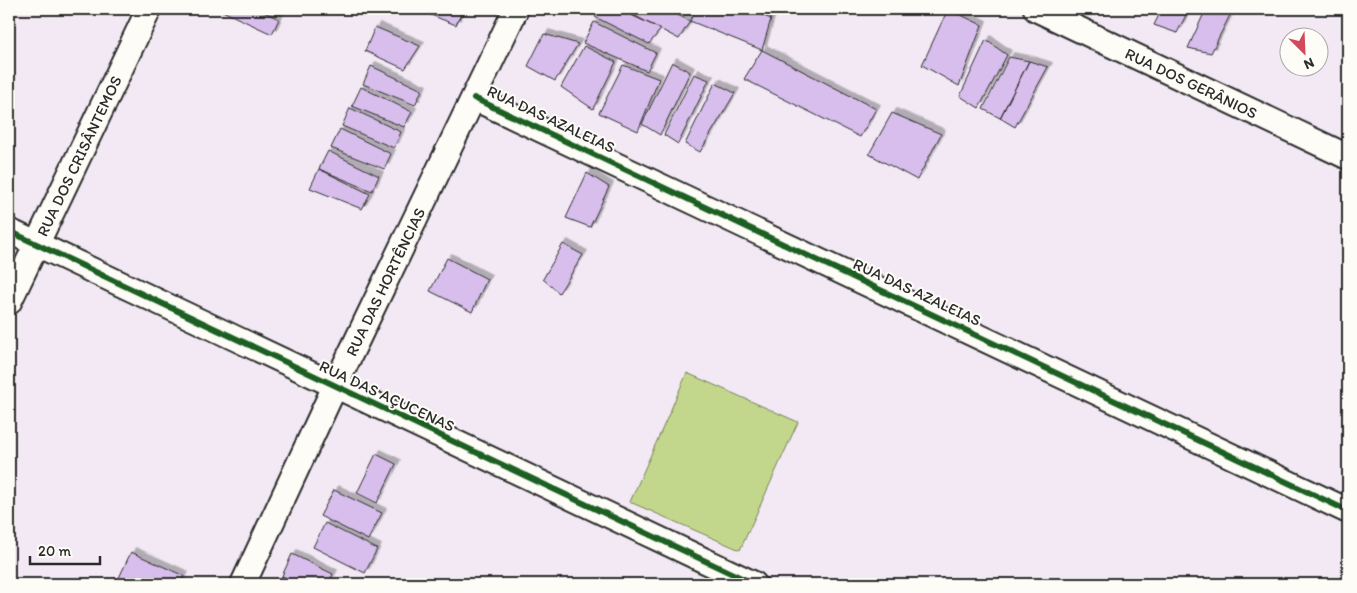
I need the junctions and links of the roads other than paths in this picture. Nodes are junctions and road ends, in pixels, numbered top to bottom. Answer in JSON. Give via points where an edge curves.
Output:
{"nodes":[{"id":1,"x":149,"y":9,"type":"edge"},
{"id":2,"x":516,"y":9,"type":"edge"},
{"id":3,"x":1036,"y":9,"type":"edge"},
{"id":4,"x":474,"y":98,"type":"junction"},
{"id":5,"x":1348,"y":157,"type":"edge"},
{"id":6,"x":9,"y":232,"type":"edge"},
{"id":7,"x":36,"y":244,"type":"junction"},
{"id":8,"x":9,"y":302,"type":"edge"},
{"id":9,"x":335,"y":386,"type":"junction"},
{"id":10,"x":1348,"y":511,"type":"edge"},
{"id":11,"x":243,"y":584,"type":"edge"},
{"id":12,"x":754,"y":584,"type":"edge"}],
"edges":[{"from":1,"to":7,"type":"street","name":"RUA DOS CRISÂNTEMOS"},
{"from":2,"to":4,"type":"street","name":"RUA DAS HORTÊNCIAS"},
{"from":3,"to":5,"type":"street","name":"RUA DOS GERÂNIOS"},
{"from":4,"to":9,"type":"street","name":"RUA DAS HORTÊNCIAS"},
{"from":4,"to":10,"type":"street","name":"RUA DAS AZALEIAS"},
{"from":6,"to":7,"type":"street","name":"RUA DAS AÇUCENAS"},
{"from":7,"to":8,"type":"street","name":"RUA DOS CRISÂNTEMOS"},
{"from":7,"to":9,"type":"street","name":"RUA DAS AÇUCENAS"},
{"from":9,"to":11,"type":"street","name":"RUA DAS HORTÊNCIAS"},
{"from":9,"to":12,"type":"street","name":"RUA DAS AÇUCENAS"}]}
